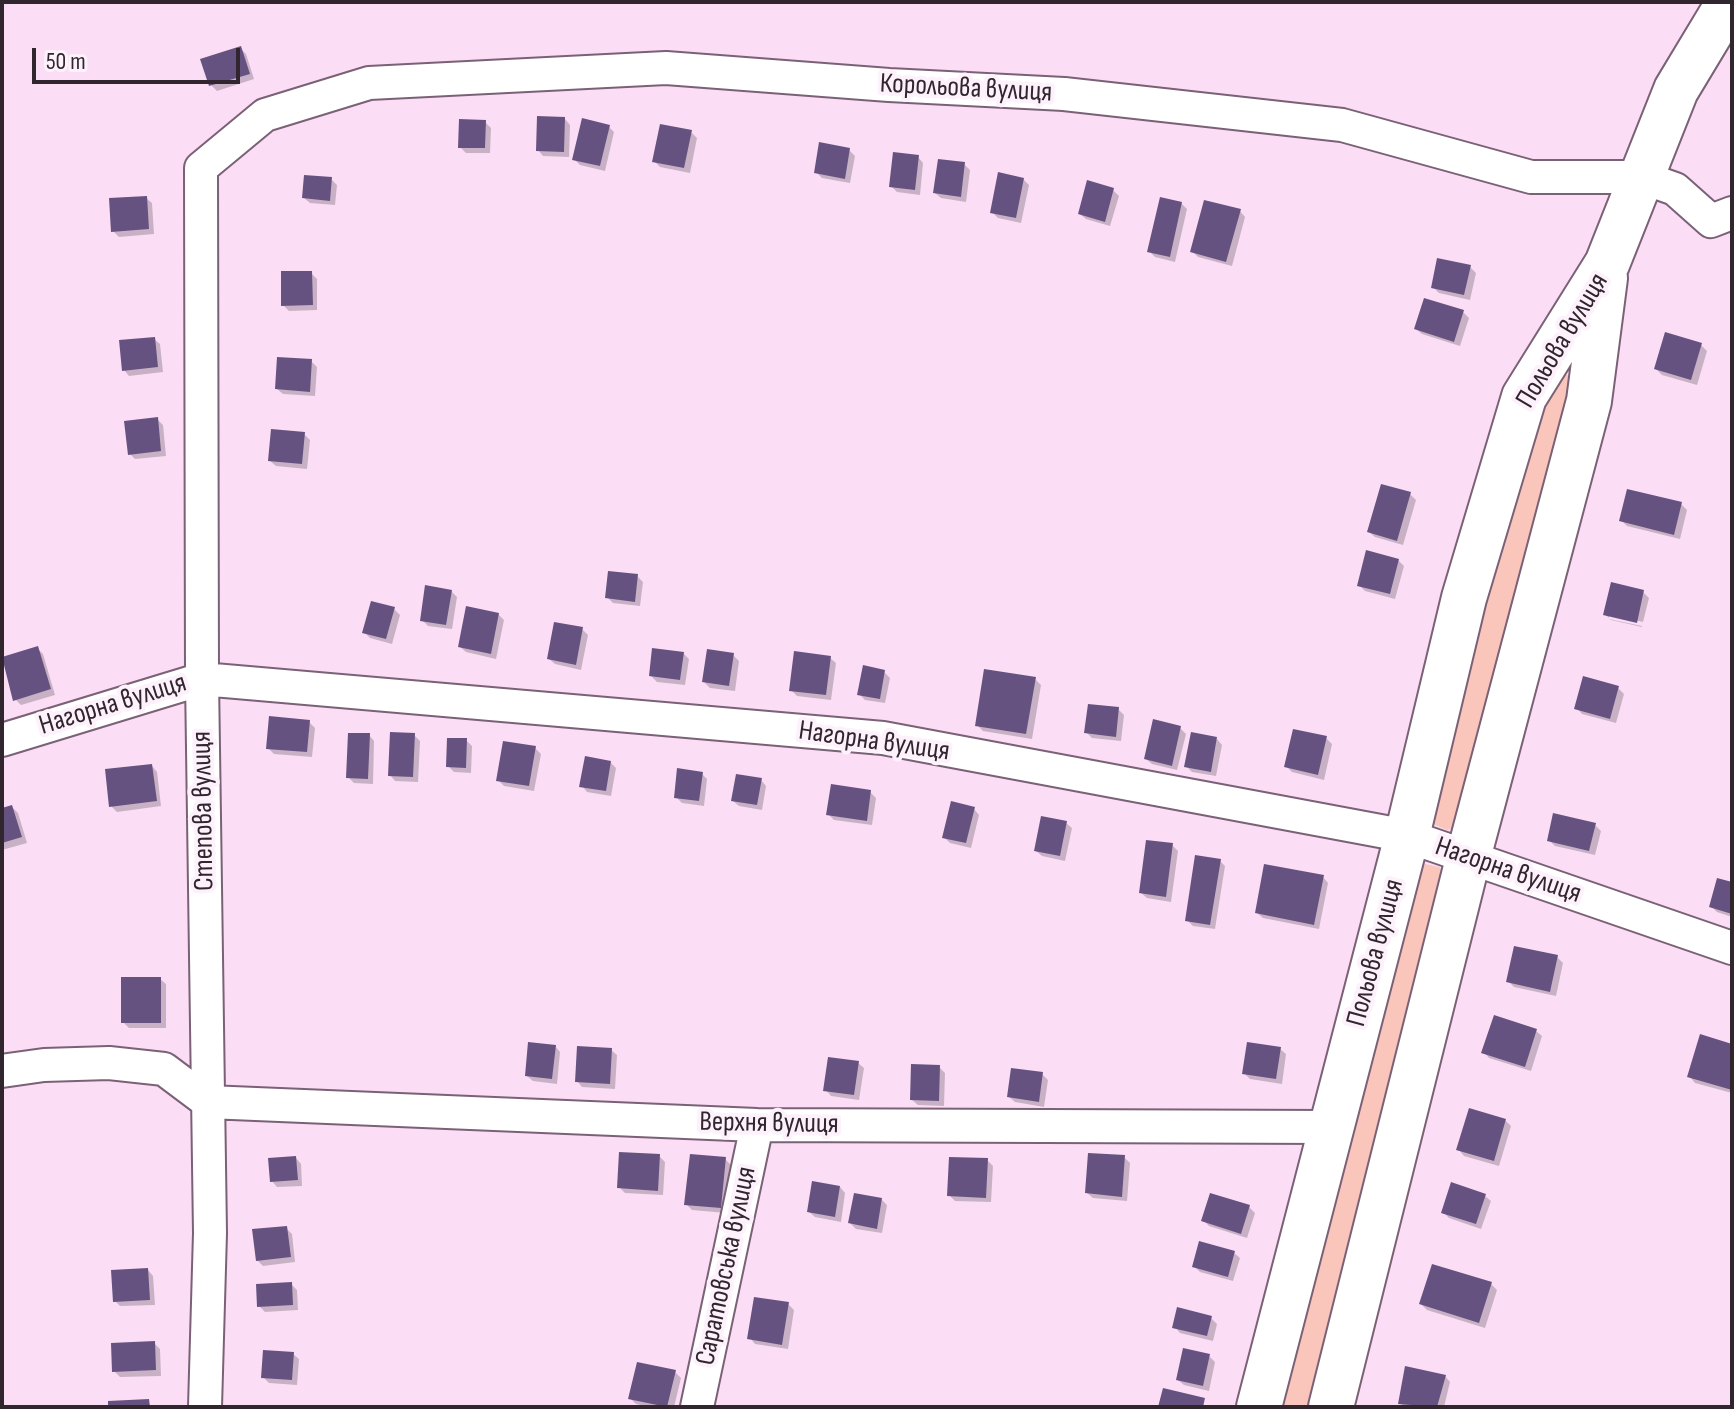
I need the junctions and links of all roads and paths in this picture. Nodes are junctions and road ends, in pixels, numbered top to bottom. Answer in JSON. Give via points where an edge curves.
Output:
{"nodes":[{"id":1,"x":1729,"y":2,"type":"edge"},
{"id":2,"x":201,"y":168,"type":"joint"},
{"id":3,"x":1641,"y":177,"type":"junction"},
{"id":4,"x":1732,"y":213,"type":"edge"},
{"id":5,"x":1607,"y":264,"type":"junction"},
{"id":6,"x":202,"y":679,"type":"junction"},
{"id":7,"x":2,"y":740,"type":"edge"},
{"id":8,"x":1407,"y":836,"type":"junction"},
{"id":9,"x":1469,"y":856,"type":"junction"},
{"id":10,"x":1732,"y":948,"type":"edge"},
{"id":11,"x":2,"y":1071,"type":"edge"},
{"id":12,"x":208,"y":1102,"type":"junction"},
{"id":13,"x":757,"y":1125,"type":"junction"},
{"id":14,"x":1331,"y":1127,"type":"junction"},
{"id":15,"x":205,"y":1407,"type":"edge"},
{"id":16,"x":697,"y":1407,"type":"edge"},
{"id":17,"x":1259,"y":1407,"type":"edge"},
{"id":18,"x":1331,"y":1407,"type":"edge"}],
"edges":[{"from":1,"to":3,"type":"main road","via":[[1676,90]]},
{"from":2,"to":3,"type":"street","name":"Корольова вулиця","via":[[265,115],[369,83],[666,68],[1195,107],[1342,125],[1531,177]]},
{"from":2,"to":6,"type":"street","name":"Степова вулиця"},
{"from":3,"to":4,"type":"street","name":"Корольова вулиця","via":[[1675,189],[1711,221]]},
{"from":3,"to":5,"type":"main road"},
{"from":5,"to":8,"type":"main road","name":"Польова вулиця","via":[[1524,397],[1464,598]]},
{"from":5,"to":9,"type":"main road","name":"Польова вулиця","via":[[1589,401]]},
{"from":6,"to":7,"type":"street","name":"Нагорна вулиця"},
{"from":6,"to":8,"type":"street","name":"Нагорна вулиця","via":[[883,738]]},
{"from":6,"to":12,"type":"street","name":"Степова вулиця"},
{"from":8,"to":9,"type":"street","name":"Нагорна вулиця"},
{"from":8,"to":14,"type":"main road","name":"Польова вулиця"},
{"from":9,"to":10,"type":"street","name":"Нагорна вулиця"},
{"from":9,"to":18,"type":"main road","name":"Польова вулиця"},
{"from":11,"to":12,"type":"street","via":[[109,1063],[164,1069]]},
{"from":12,"to":13,"type":"street","name":"Верхня вулиця"},
{"from":12,"to":15,"type":"street","name":"Степова вулиця"},
{"from":13,"to":14,"type":"street","name":"Верхня вулиця"},
{"from":13,"to":16,"type":"street","name":"Саратовська вулиця"},
{"from":14,"to":17,"type":"main road","name":"Польова вулиця"}]}
